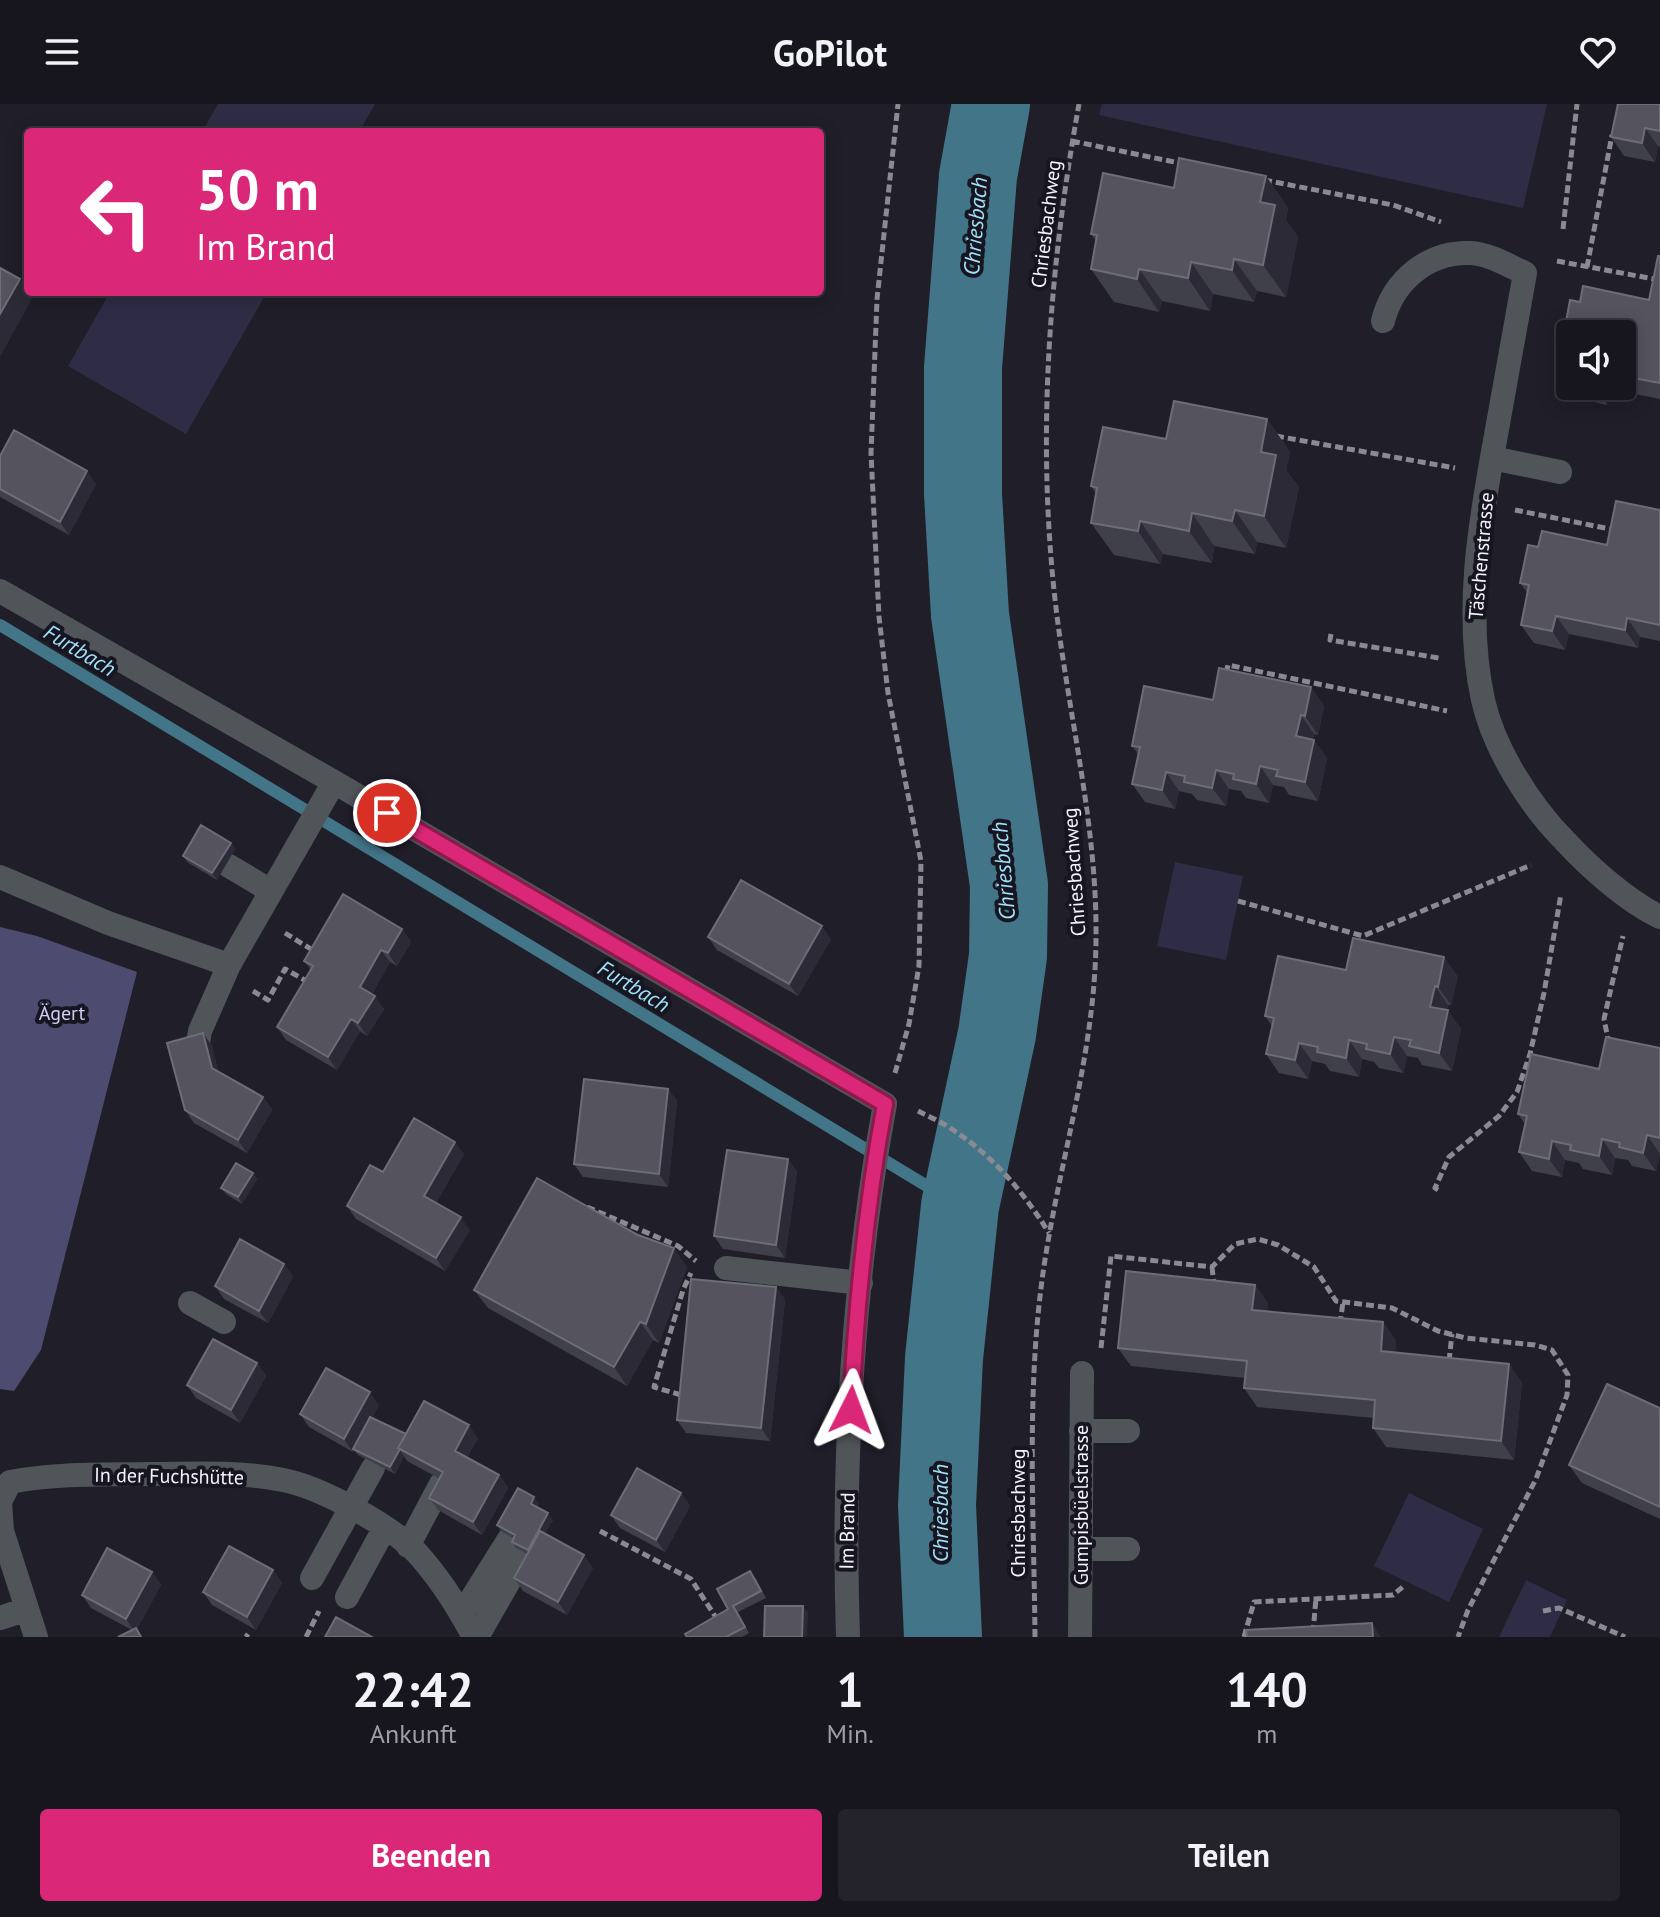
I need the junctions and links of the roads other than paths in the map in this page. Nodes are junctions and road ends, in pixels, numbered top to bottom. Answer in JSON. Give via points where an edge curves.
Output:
{"nodes":[{"id":1,"x":1383,"y":321,"type":"dead end"},
{"id":2,"x":1492,"y":458,"type":"junction"},
{"id":3,"x":1560,"y":472,"type":"dead end"},
{"id":4,"x":0,"y":591,"type":"edge"},
{"id":5,"x":331,"y":788,"type":"junction"},
{"id":6,"x":229,"y":866,"type":"dead end"},
{"id":7,"x":0,"y":877,"type":"edge"},
{"id":8,"x":271,"y":891,"type":"junction"},
{"id":9,"x":1660,"y":917,"type":"edge"},
{"id":10,"x":229,"y":965,"type":"junction"},
{"id":11,"x":198,"y":1043,"type":"edge"},
{"id":12,"x":726,"y":1268,"type":"dead end"},
{"id":13,"x":861,"y":1283,"type":"junction"},
{"id":14,"x":190,"y":1303,"type":"dead end"},
{"id":15,"x":224,"y":1322,"type":"dead end"},
{"id":16,"x":1082,"y":1373,"type":"road end"},
{"id":17,"x":1081,"y":1431,"type":"junction"},
{"id":18,"x":1128,"y":1431,"type":"dead end"},
{"id":19,"x":373,"y":1468,"type":"edge"},
{"id":20,"x":441,"y":1484,"type":"edge"},
{"id":21,"x":350,"y":1508,"type":"junction"},
{"id":22,"x":384,"y":1529,"type":"junction"},
{"id":23,"x":408,"y":1546,"type":"junction"},
{"id":24,"x":1081,"y":1549,"type":"junction"},
{"id":25,"x":1128,"y":1549,"type":"dead end"},
{"id":26,"x":312,"y":1578,"type":"dead end"},
{"id":27,"x":347,"y":1597,"type":"dead end"},
{"id":28,"x":27,"y":1609,"type":"junction"},
{"id":29,"x":462,"y":1614,"type":"junction"},
{"id":30,"x":0,"y":1618,"type":"edge"},
{"id":31,"x":36,"y":1637,"type":"edge"},
{"id":32,"x":476,"y":1637,"type":"edge"},
{"id":33,"x":848,"y":1637,"type":"edge"},
{"id":34,"x":1080,"y":1637,"type":"edge"}],
"edges":[{"from":1,"to":2,"type":"street","name":"Täschenstrasse","via":[[1389,299],[1406,276],[1436,259],[1469,253],[1525,273]]},
{"from":2,"to":3,"type":"street"},
{"from":2,"to":9,"type":"street","name":"Täschenstrasse","via":[[1473,607],[1484,703],[1508,765],[1545,821],[1584,862]]},
{"from":4,"to":5,"type":"street"},
{"from":5,"to":8,"type":"street"},
{"from":5,"to":13,"type":"street","name":"Im Brand","via":[[885,1104]]},
{"from":6,"to":8,"type":"street"},
{"from":7,"to":10,"type":"street","via":[[108,923]]},
{"from":8,"to":10,"type":"street"},
{"from":10,"to":11,"type":"street"},
{"from":12,"to":13,"type":"street"},
{"from":13,"to":33,"type":"street","name":"Im Brand","via":[[849,1438]]},
{"from":14,"to":15,"type":"street"},
{"from":16,"to":17,"type":"street","name":"Gumpisbüelstrasse"},
{"from":17,"to":18,"type":"street"},
{"from":17,"to":24,"type":"street","name":"Gumpisbüelstrasse"},
{"from":19,"to":21,"type":"street"},
{"from":20,"to":23,"type":"street"},
{"from":21,"to":22,"type":"street","name":"In der Fuchshütte"},
{"from":21,"to":26,"type":"street"},
{"from":21,"to":28,"type":"street","name":"In der Fuchshütte","via":[[285,1480],[226,1473],[64,1475],[10,1482],[0,1502],[2,1531]]},
{"from":22,"to":23,"type":"street","name":"In der Fuchshütte"},
{"from":22,"to":27,"type":"street"},
{"from":23,"to":29,"type":"street","name":"In der Fuchshütte"},
{"from":24,"to":25,"type":"street"},
{"from":24,"to":34,"type":"street","name":"Gumpisbüelstrasse"},
{"from":28,"to":30,"type":"street"},
{"from":28,"to":31,"type":"street","name":"In der Fuchshütte"},
{"from":29,"to":32,"type":"street","name":"In der Fuchshütte"},
{"from":29,"to":32,"type":"street","via":[[516,1547]]}]}
